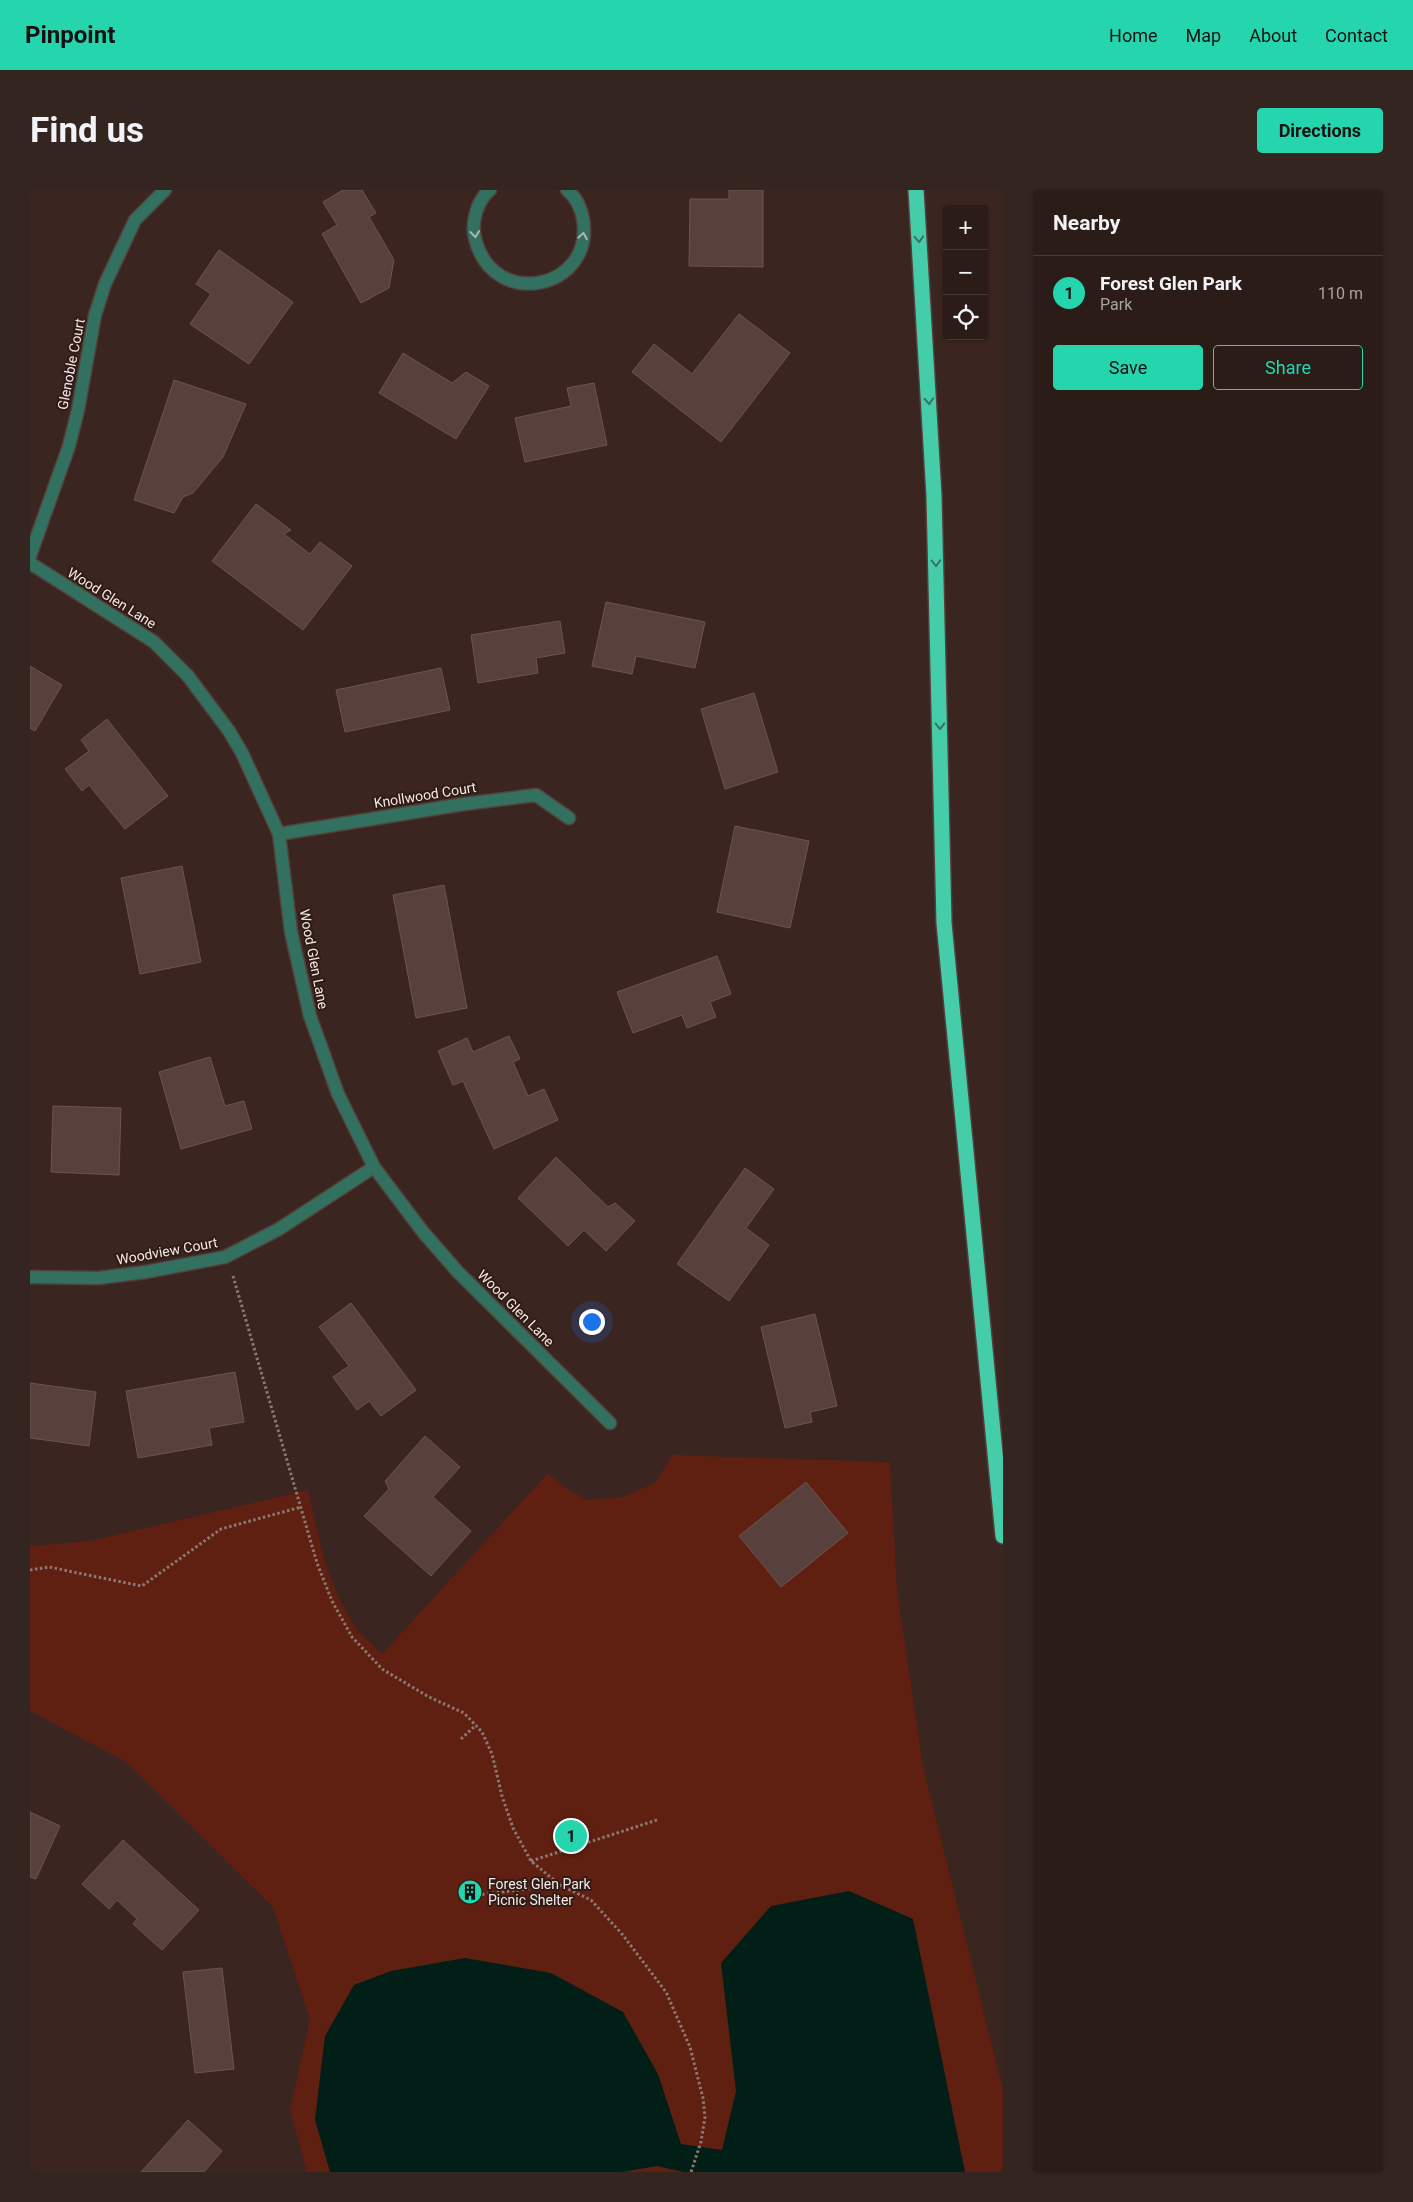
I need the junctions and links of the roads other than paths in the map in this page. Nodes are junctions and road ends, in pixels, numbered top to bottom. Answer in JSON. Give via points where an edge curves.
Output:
{"nodes":[{"id":1,"x":165,"y":190,"type":"edge"},
{"id":2,"x":490,"y":190,"type":"edge"},
{"id":3,"x":567,"y":190,"type":"edge"},
{"id":4,"x":916,"y":190,"type":"edge"},
{"id":5,"x":30,"y":556,"type":"edge"},
{"id":6,"x":30,"y":563,"type":"edge"},
{"id":7,"x":569,"y":818,"type":"dead end"},
{"id":8,"x":279,"y":834,"type":"junction"},
{"id":9,"x":374,"y":1167,"type":"junction"},
{"id":10,"x":30,"y":1277,"type":"edge"},
{"id":11,"x":610,"y":1422,"type":"dead end"},
{"id":12,"x":1003,"y":1536,"type":"edge"}],
"edges":[{"from":1,"to":5,"type":"street","name":"Glenoble Court","via":[[135,220],[105,284],[95,315],[69,446]]},
{"from":2,"to":3,"type":"street","one_way":true,"via":[[476,211],[473,231],[478,252],[488,268],[519,284],[537,284],[554,278],[570,268],[580,251],[585,230],[582,212]]},
{"from":4,"to":12,"type":"highway","one_way":true,"via":[[934,496],[944,923]]},
{"from":6,"to":8,"type":"street","name":"Wood Glen Lane","via":[[154,642],[188,676],[234,738]]},
{"from":7,"to":8,"type":"street","name":"Knollwood Court","via":[[536,794]]},
{"from":8,"to":9,"type":"street","name":"Wood Glen Lane","via":[[291,932],[310,1016],[338,1094]]},
{"from":9,"to":10,"type":"street","name":"Woodview Court","via":[[279,1229],[225,1257],[98,1278]]},
{"from":9,"to":11,"type":"street","name":"Wood Glen Lane","via":[[423,1232],[458,1271]]}]}
